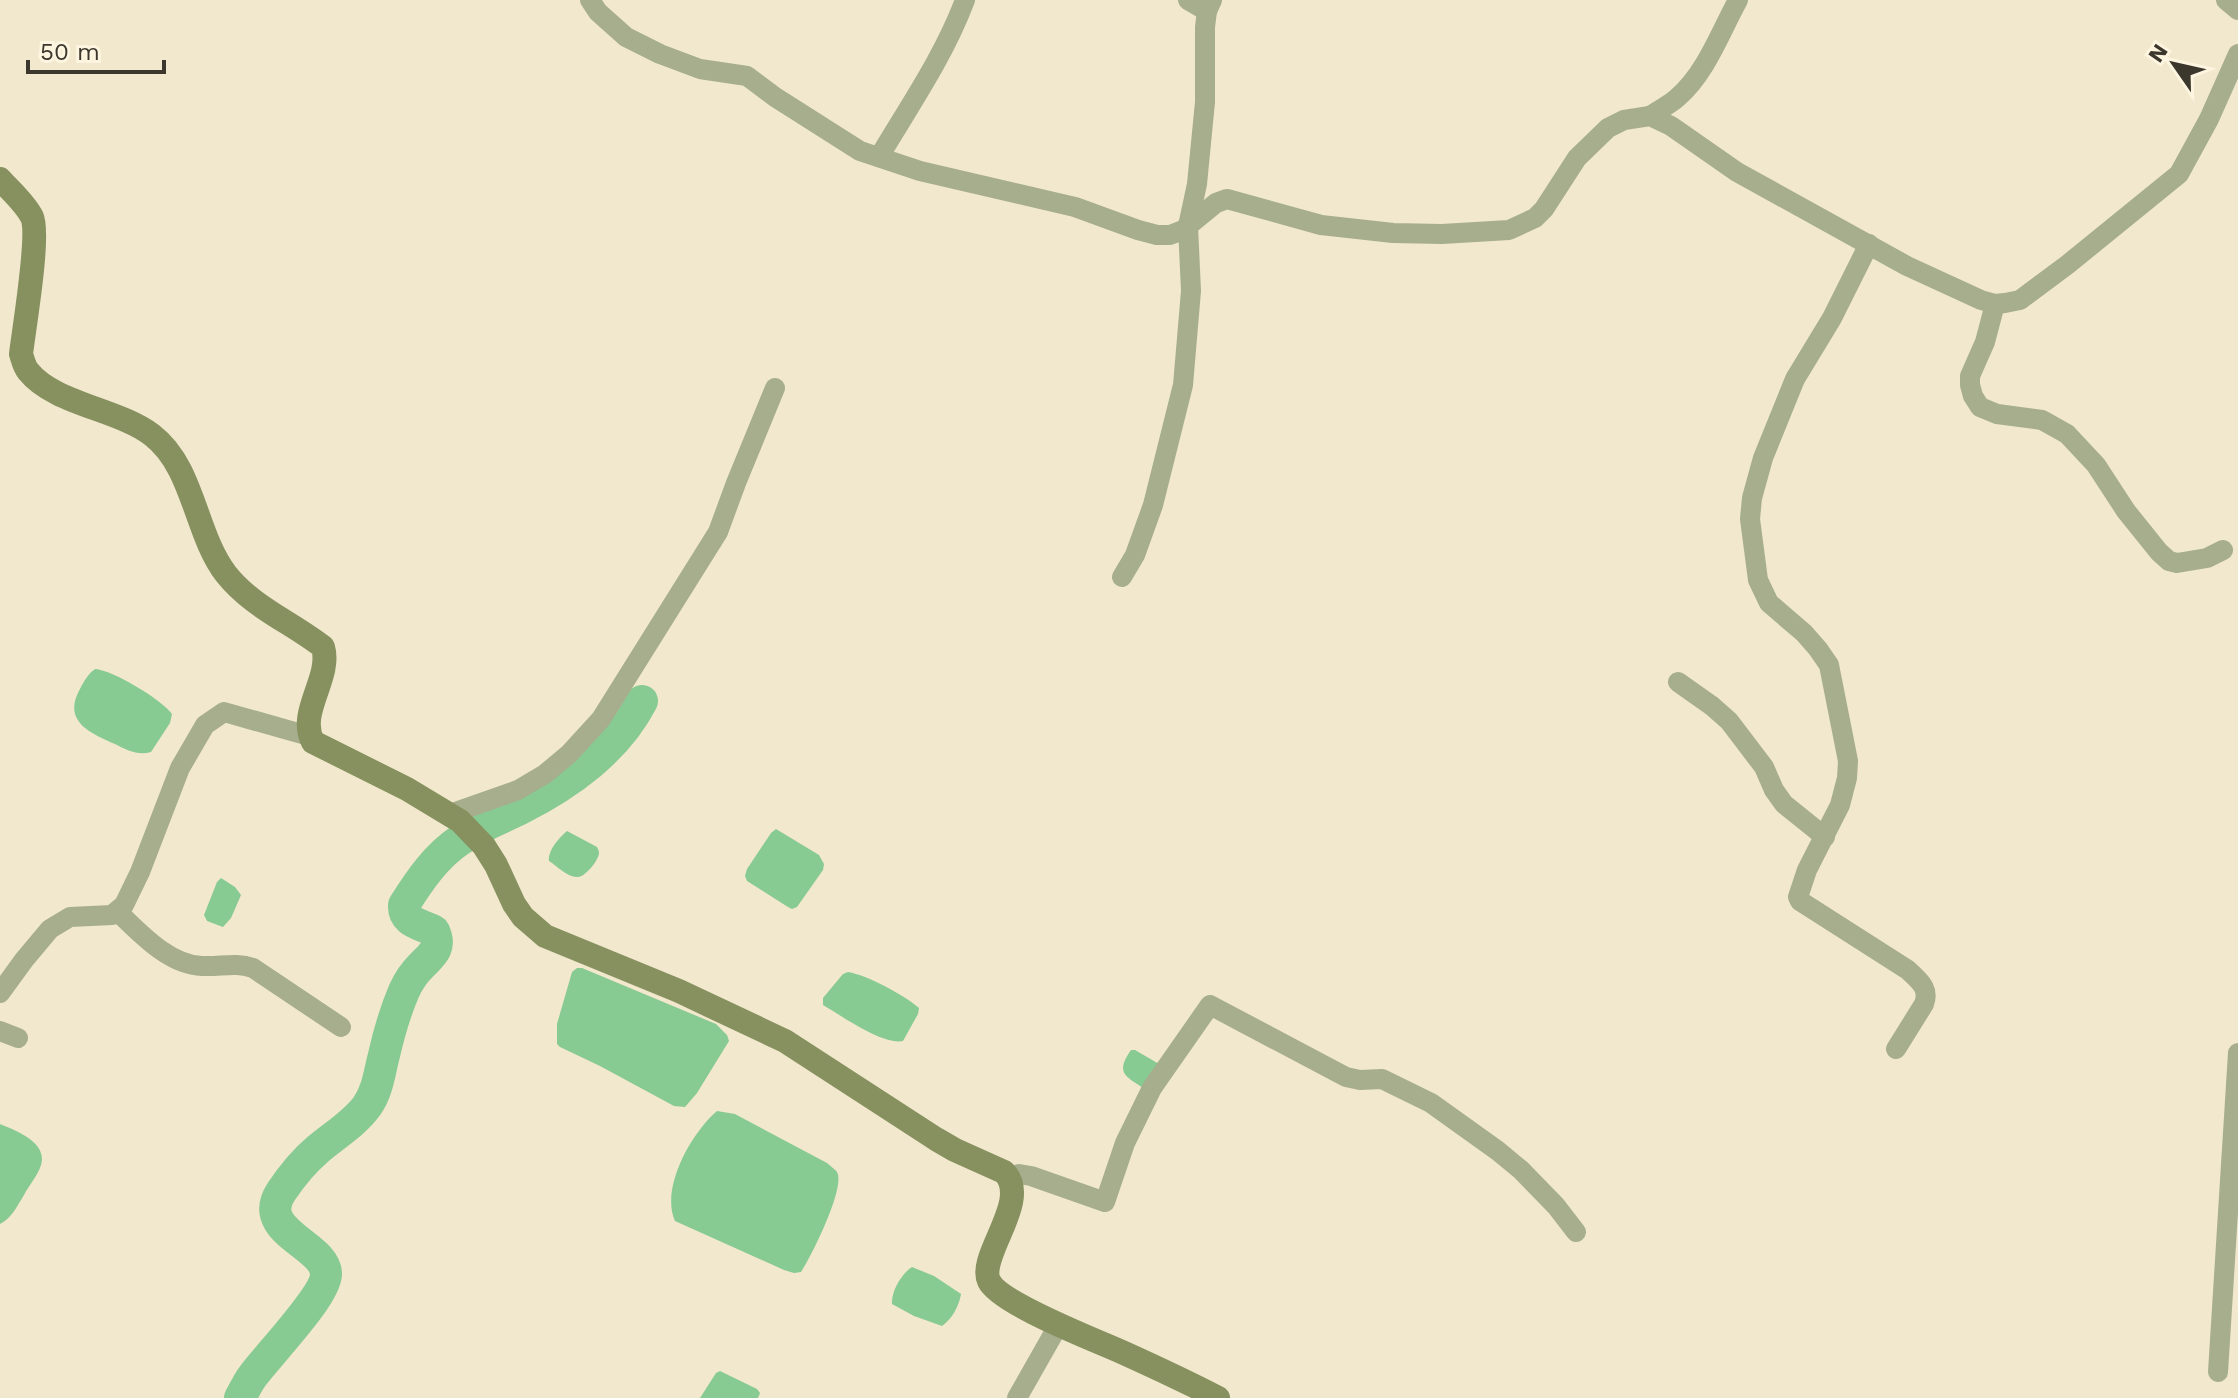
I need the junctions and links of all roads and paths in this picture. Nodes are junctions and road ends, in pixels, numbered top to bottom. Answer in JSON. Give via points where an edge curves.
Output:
{"nodes":[{"id":1,"x":590,"y":0,"type":"edge"},
{"id":2,"x":965,"y":0,"type":"edge"},
{"id":3,"x":1188,"y":0,"type":"edge"},
{"id":4,"x":1738,"y":0,"type":"edge"},
{"id":5,"x":2226,"y":0,"type":"edge"},
{"id":6,"x":1209,"y":5,"type":"edge"},
{"id":7,"x":2238,"y":10,"type":"edge"},
{"id":8,"x":2238,"y":54,"type":"edge"},
{"id":9,"x":1650,"y":116,"type":"junction"},
{"id":10,"x":879,"y":157,"type":"junction"},
{"id":11,"x":0,"y":179,"type":"edge"},
{"id":12,"x":1188,"y":226,"type":"junction"},
{"id":13,"x":1869,"y":244,"type":"junction"},
{"id":14,"x":1995,"y":304,"type":"junction"},
{"id":15,"x":775,"y":388,"type":"dead end"},
{"id":16,"x":2223,"y":550,"type":"dead end"},
{"id":17,"x":1122,"y":577,"type":"dead end"},
{"id":18,"x":1678,"y":682,"type":"dead end"},
{"id":19,"x":309,"y":736,"type":"junction"},
{"id":20,"x":455,"y":818,"type":"junction"},
{"id":21,"x":1825,"y":837,"type":"junction"},
{"id":22,"x":118,"y":912,"type":"junction"},
{"id":23,"x":0,"y":993,"type":"edge"},
{"id":24,"x":341,"y":1027,"type":"dead end"},
{"id":25,"x":1896,"y":1049,"type":"dead end"},
{"id":26,"x":2238,"y":1053,"type":"edge"},
{"id":27,"x":1009,"y":1177,"type":"junction"},
{"id":28,"x":1576,"y":1232,"type":"dead end"},
{"id":29,"x":1059,"y":1324,"type":"junction"},
{"id":30,"x":2218,"y":1372,"type":"dead end"},
{"id":31,"x":1017,"y":1398,"type":"edge"},
{"id":32,"x":1218,"y":1398,"type":"edge"}],
"edges":[{"from":1,"to":10,"type":"street","via":[[626,37],[700,69],[747,76],[829,133]]},
{"from":2,"to":10,"type":"street","via":[[937,61]]},
{"from":3,"to":6,"type":"street"},
{"from":4,"to":9,"type":"street","via":[[1696,77]]},
{"from":5,"to":7,"type":"street"},
{"from":6,"to":12,"type":"street","via":[[1205,102]]},
{"from":8,"to":14,"type":"street","via":[[2179,174],[2020,300]]},
{"from":9,"to":12,"type":"street","via":[[1608,128],[1577,158],[1544,209],[1509,230],[1393,233],[1321,225],[1227,199]]},
{"from":9,"to":13,"type":"street","via":[[1737,172]]},
{"from":10,"to":12,"type":"street","via":[[966,184],[1075,207],[1157,235]]},
{"from":11,"to":19,"type":"street","via":[[33,219],[21,354],[25,368],[58,393],[134,424],[162,444],[226,575],[263,608],[323,647],[326,658]]},
{"from":12,"to":17,"type":"street","via":[[1191,291],[1183,385],[1153,505]]},
{"from":13,"to":14,"type":"street"},
{"from":13,"to":21,"type":"street","via":[[1795,379],[1756,478],[1750,519],[1758,580],[1769,603],[1804,633],[1829,665],[1848,761],[1840,805]]},
{"from":14,"to":16,"type":"street","via":[[1970,376],[1980,407],[2042,420],[2067,434],[2169,561],[2207,558]]},
{"from":15,"to":20,"type":"street","via":[[718,532],[601,719],[545,774]]},
{"from":18,"to":21,"type":"street","via":[[1729,721],[1784,804]]},
{"from":19,"to":20,"type":"street"},
{"from":19,"to":22,"type":"street","via":[[224,712],[205,725],[180,768],[140,872]]},
{"from":20,"to":27,"type":"street","via":[[484,846],[514,904],[545,936],[785,1041],[936,1139]]},
{"from":21,"to":25,"type":"street","via":[[1800,886],[1800,901],[1908,970],[1926,990],[1924,1004]]},
{"from":22,"to":23,"type":"street","via":[[70,917],[50,929]]},
{"from":22,"to":24,"type":"street","via":[[184,963],[253,968]]},
{"from":26,"to":30,"type":"street"},
{"from":27,"to":28,"type":"street","via":[[1031,1176],[1105,1202],[1147,1099],[1210,1005],[1346,1077],[1382,1079],[1431,1103],[1521,1170]]},
{"from":27,"to":29,"type":"street","via":[[1008,1216],[986,1274],[1003,1296]]},
{"from":29,"to":31,"type":"street"},
{"from":29,"to":32,"type":"street"}]}
